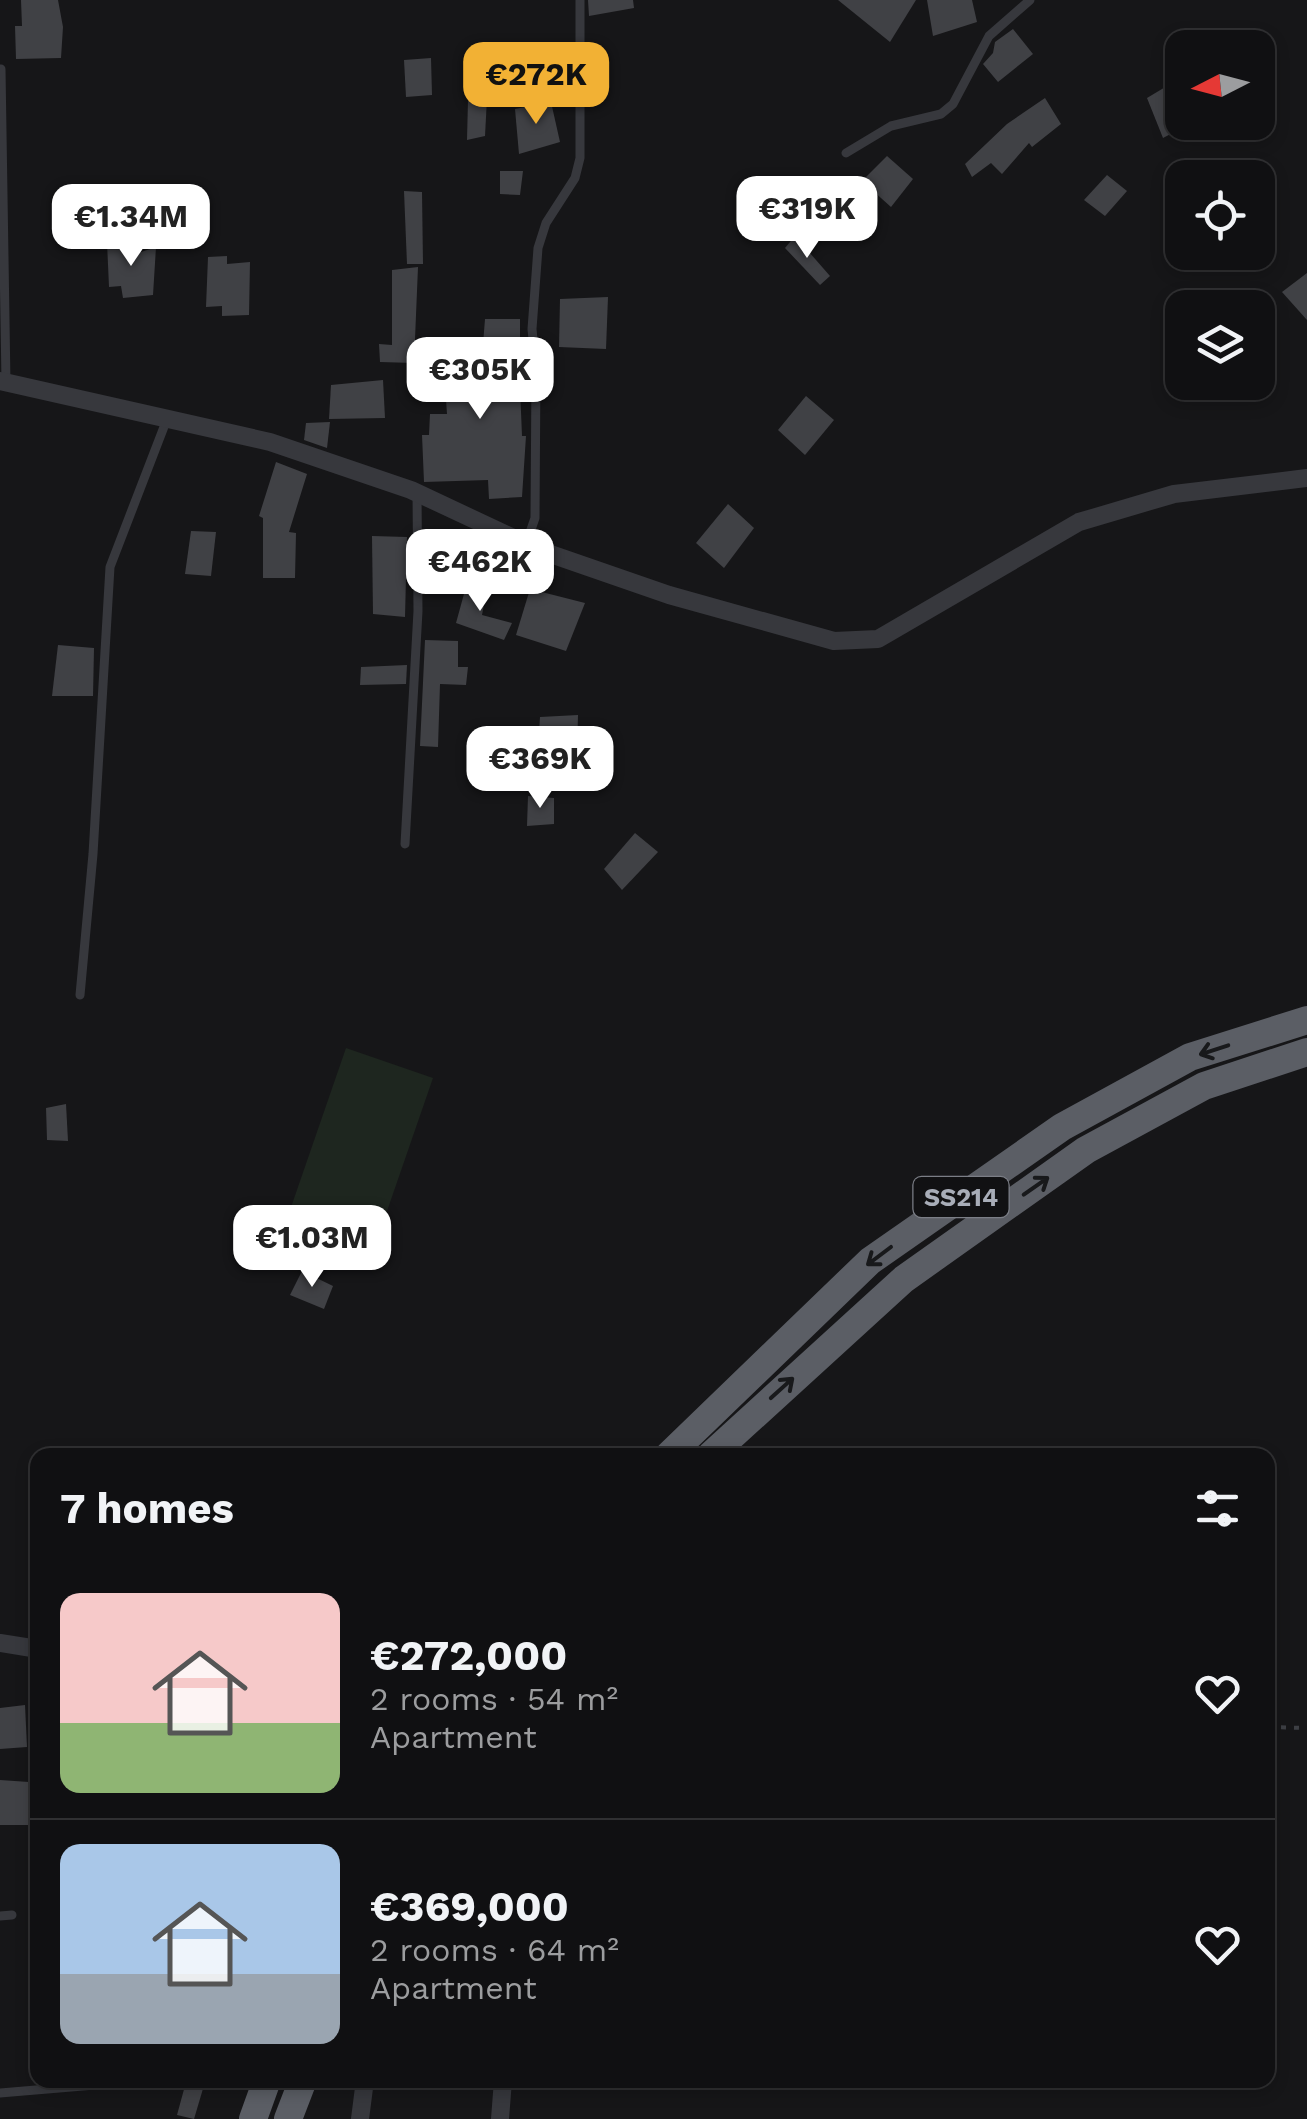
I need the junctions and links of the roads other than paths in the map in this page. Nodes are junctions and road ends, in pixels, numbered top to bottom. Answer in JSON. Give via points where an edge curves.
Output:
{"nodes":[{"id":1,"x":580,"y":0,"type":"edge"},
{"id":2,"x":1030,"y":0,"type":"edge"},
{"id":3,"x":1,"y":69,"type":"edge"},
{"id":4,"x":846,"y":153,"type":"dead end"},
{"id":5,"x":3,"y":382,"type":"edge"},
{"id":6,"x":168,"y":418,"type":"junction"},
{"id":7,"x":1307,"y":478,"type":"edge"},
{"id":8,"x":416,"y":493,"type":"junction"},
{"id":9,"x":526,"y":544,"type":"junction"},
{"id":10,"x":404,"y":844,"type":"dead end"},
{"id":11,"x":80,"y":995,"type":"dead end"},
{"id":12,"x":1307,"y":1020,"type":"edge"},
{"id":13,"x":1307,"y":1052,"type":"edge"},
{"id":14,"x":676,"y":1448,"type":"edge"},
{"id":15,"x":719,"y":1448,"type":"edge"},
{"id":16,"x":0,"y":1643,"type":"edge"},
{"id":17,"x":30,"y":1648,"type":"edge"},
{"id":18,"x":12,"y":1915,"type":"dead end"},
{"id":19,"x":0,"y":1916,"type":"edge"},
{"id":20,"x":59,"y":2088,"type":"edge"},
{"id":21,"x":264,"y":2088,"type":"edge"},
{"id":22,"x":299,"y":2088,"type":"edge"},
{"id":23,"x":364,"y":2088,"type":"edge"},
{"id":24,"x":502,"y":2088,"type":"edge"},
{"id":25,"x":0,"y":2093,"type":"edge"},
{"id":26,"x":253,"y":2119,"type":"edge"},
{"id":27,"x":288,"y":2119,"type":"edge"},
{"id":28,"x":360,"y":2119,"type":"edge"},
{"id":29,"x":500,"y":2119,"type":"edge"}],
"edges":[{"from":1,"to":9,"type":"lane","via":[[580,158],[538,248],[532,329],[535,518]]},
{"from":2,"to":4,"type":"lane","via":[[989,36],[941,114],[891,126]]},
{"from":3,"to":5,"type":"lane"},
{"from":5,"to":6,"type":"street"},
{"from":6,"to":8,"type":"street","via":[[270,442]]},
{"from":6,"to":11,"type":"lane","via":[[110,567]]},
{"from":7,"to":9,"type":"street","via":[[1174,494],[1080,522],[878,639],[834,641],[670,596]]},
{"from":8,"to":9,"type":"street"},
{"from":8,"to":10,"type":"lane","via":[[418,611]]},
{"from":12,"to":14,"type":"highway","number":"SS214","one_way":true,"via":[[1190,1057],[1062,1127],[870,1261]]},
{"from":15,"to":13,"type":"highway","number":"SS214","one_way":true,"via":[[904,1279],[1086,1150],[1204,1086]]},
{"from":16,"to":17,"type":"street"},
{"from":18,"to":19,"type":"lane"},
{"from":20,"to":25,"type":"lane"},
{"from":21,"to":26,"type":"highway"},
{"from":22,"to":27,"type":"highway"},
{"from":23,"to":28,"type":"street"},
{"from":24,"to":29,"type":"street"}]}
